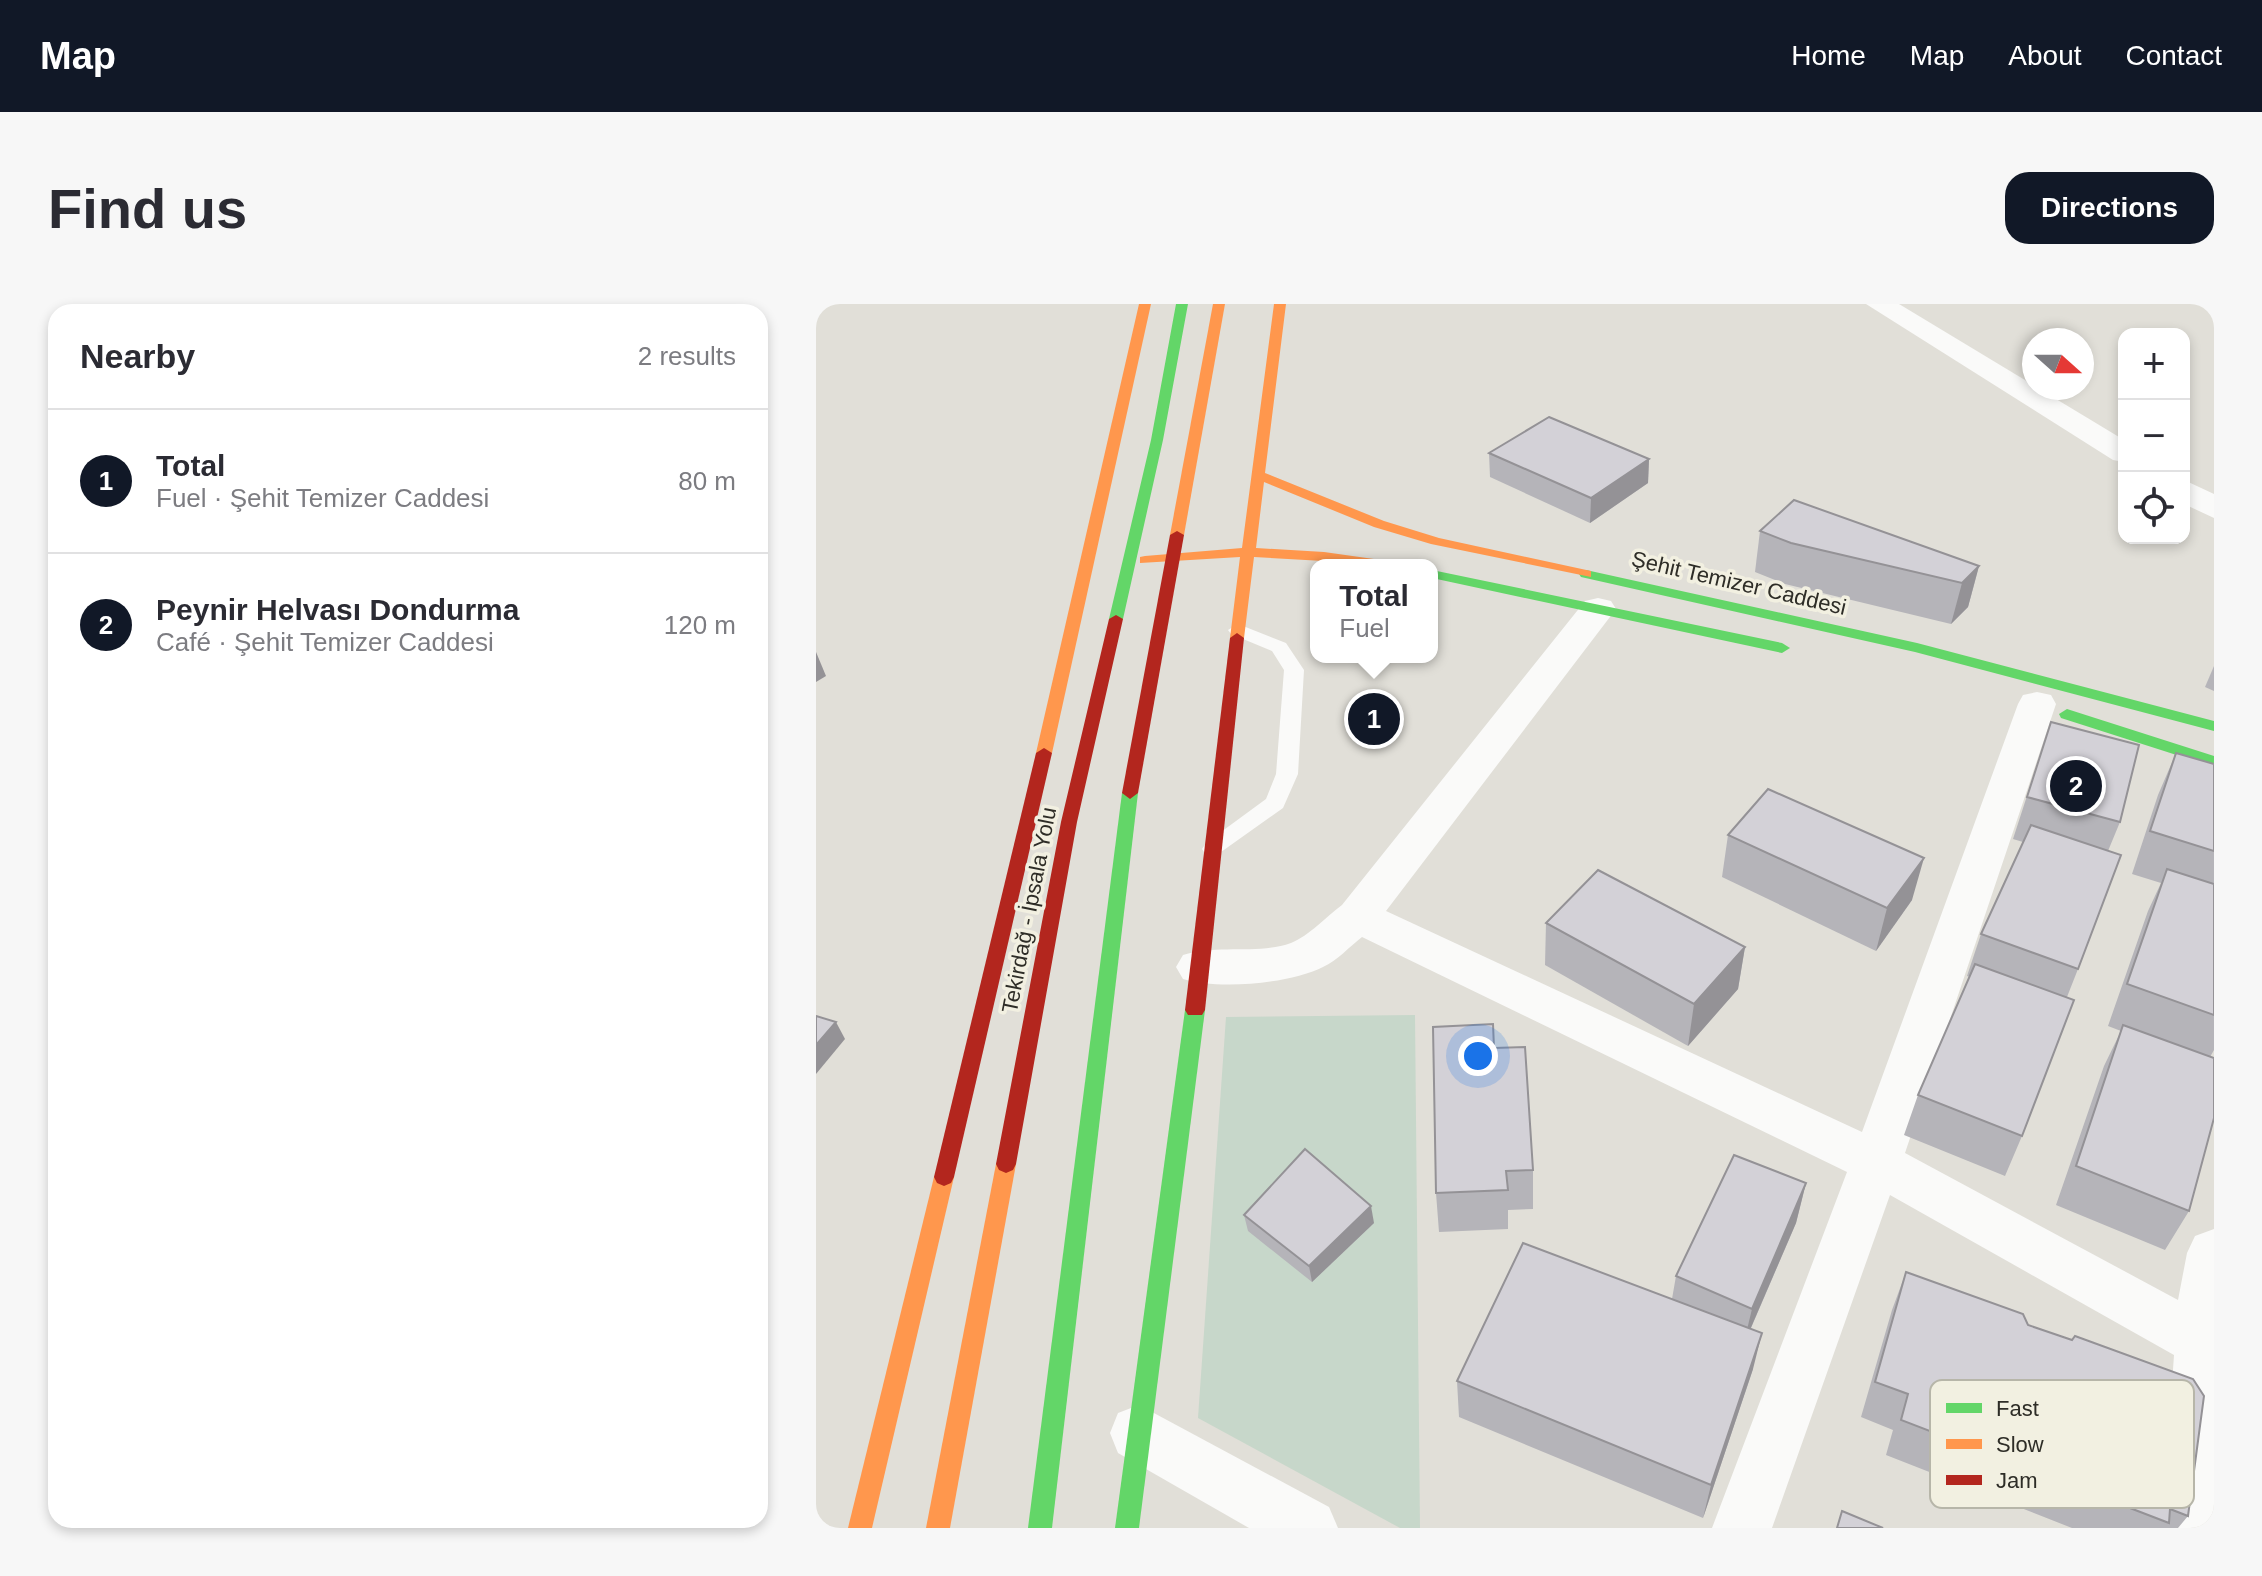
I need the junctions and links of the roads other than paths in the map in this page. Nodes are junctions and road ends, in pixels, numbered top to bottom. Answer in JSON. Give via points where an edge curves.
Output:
{"nodes":[{"id":1,"x":1145,"y":304,"type":"edge"},
{"id":2,"x":1182,"y":304,"type":"edge"},
{"id":3,"x":1219,"y":304,"type":"edge"},
{"id":4,"x":1280,"y":304,"type":"edge"},
{"id":5,"x":1880,"y":304,"type":"edge"},
{"id":6,"x":2118,"y":449,"type":"edge"},
{"id":7,"x":1204,"y":462,"type":"dead end"},
{"id":8,"x":1239,"y":466,"type":"dead end"},
{"id":9,"x":1123,"y":471,"type":"junction"},
{"id":10,"x":1259,"y":475,"type":"junction"},
{"id":11,"x":2190,"y":494,"type":"edge"},
{"id":12,"x":2214,"y":508,"type":"edge"},
{"id":13,"x":1088,"y":548,"type":"junction"},
{"id":14,"x":1248,"y":552,"type":"junction"},
{"id":15,"x":1345,"y":559,"type":"edge"},
{"id":16,"x":1438,"y":575,"type":"edge"},
{"id":17,"x":1598,"y":609,"type":"junction"},
{"id":18,"x":1238,"y":630,"type":"junction"},
{"id":19,"x":1793,"y":651,"type":"dead end"},
{"id":20,"x":2029,"y":702,"type":"joint"},
{"id":21,"x":2214,"y":726,"type":"edge"},
{"id":22,"x":2214,"y":762,"type":"edge"},
{"id":23,"x":1214,"y":849,"type":"junction"},
{"id":24,"x":1358,"y":916,"type":"junction"},
{"id":25,"x":1199,"y":967,"type":"junction"},
{"id":26,"x":1876,"y":1162,"type":"junction"},
{"id":27,"x":2214,"y":1253,"type":"edge"},
{"id":28,"x":2209,"y":1345,"type":"edge"},
{"id":29,"x":1139,"y":1433,"type":"junction"},
{"id":30,"x":2194,"y":1506,"type":"edge"},
{"id":31,"x":2194,"y":1508,"type":"edge"},
{"id":32,"x":1277,"y":1519,"type":"edge"},
{"id":33,"x":860,"y":1528,"type":"edge"},
{"id":34,"x":938,"y":1528,"type":"edge"},
{"id":35,"x":1040,"y":1528,"type":"edge"},
{"id":36,"x":1127,"y":1528,"type":"edge"},
{"id":37,"x":1742,"y":1528,"type":"edge"},
{"id":38,"x":2192,"y":1528,"type":"edge"}],
"edges":[{"from":1,"to":9,"type":"main road"},
{"from":2,"to":34,"type":"main road","name":"Tekirdağ - İpsala Yolu","via":[[1157,440],[1069,822]]},
{"from":3,"to":35,"type":"main road","via":[[1125,818]]},
{"from":4,"to":10,"type":"main road"},
{"from":5,"to":6,"type":"street"},
{"from":7,"to":9,"type":"main road","via":[[1156,462]]},
{"from":8,"to":10,"type":"main road","name":"Şehit Temizer Caddesi"},
{"from":9,"to":13,"type":"main road"},
{"from":10,"to":14,"type":"main road"},
{"from":10,"to":21,"type":"main road","name":"Şehit Temizer Caddesi","via":[[1436,541],[1917,648]]},
{"from":11,"to":12,"type":"street"},
{"from":13,"to":14,"type":"main road","via":[[1119,558],[1151,560]]},
{"from":13,"to":33,"type":"main road","via":[[1083,592]]},
{"from":14,"to":15,"type":"main road"},
{"from":14,"to":18,"type":"main road"},
{"from":16,"to":17,"type":"main road"},
{"from":17,"to":19,"type":"main road"},
{"from":17,"to":24,"type":"street"},
{"from":18,"to":23,"type":"main road"},
{"from":18,"to":23,"type":"lane","via":[[1279,647],[1294,670],[1287,774],[1275,803]]},
{"from":20,"to":22,"type":"main road"},
{"from":20,"to":26,"type":"street"},
{"from":23,"to":25,"type":"main road"},
{"from":24,"to":25,"type":"street","via":[[1308,955],[1274,964]]},
{"from":24,"to":26,"type":"street"},
{"from":25,"to":29,"type":"main road"},
{"from":26,"to":28,"type":"street"},
{"from":26,"to":37,"type":"street"},
{"from":27,"to":28,"type":"street","via":[[2205,1299]]},
{"from":28,"to":30,"type":"street"},
{"from":29,"to":32,"type":"street"},
{"from":29,"to":36,"type":"main road"},
{"from":31,"to":38,"type":"street"}]}
